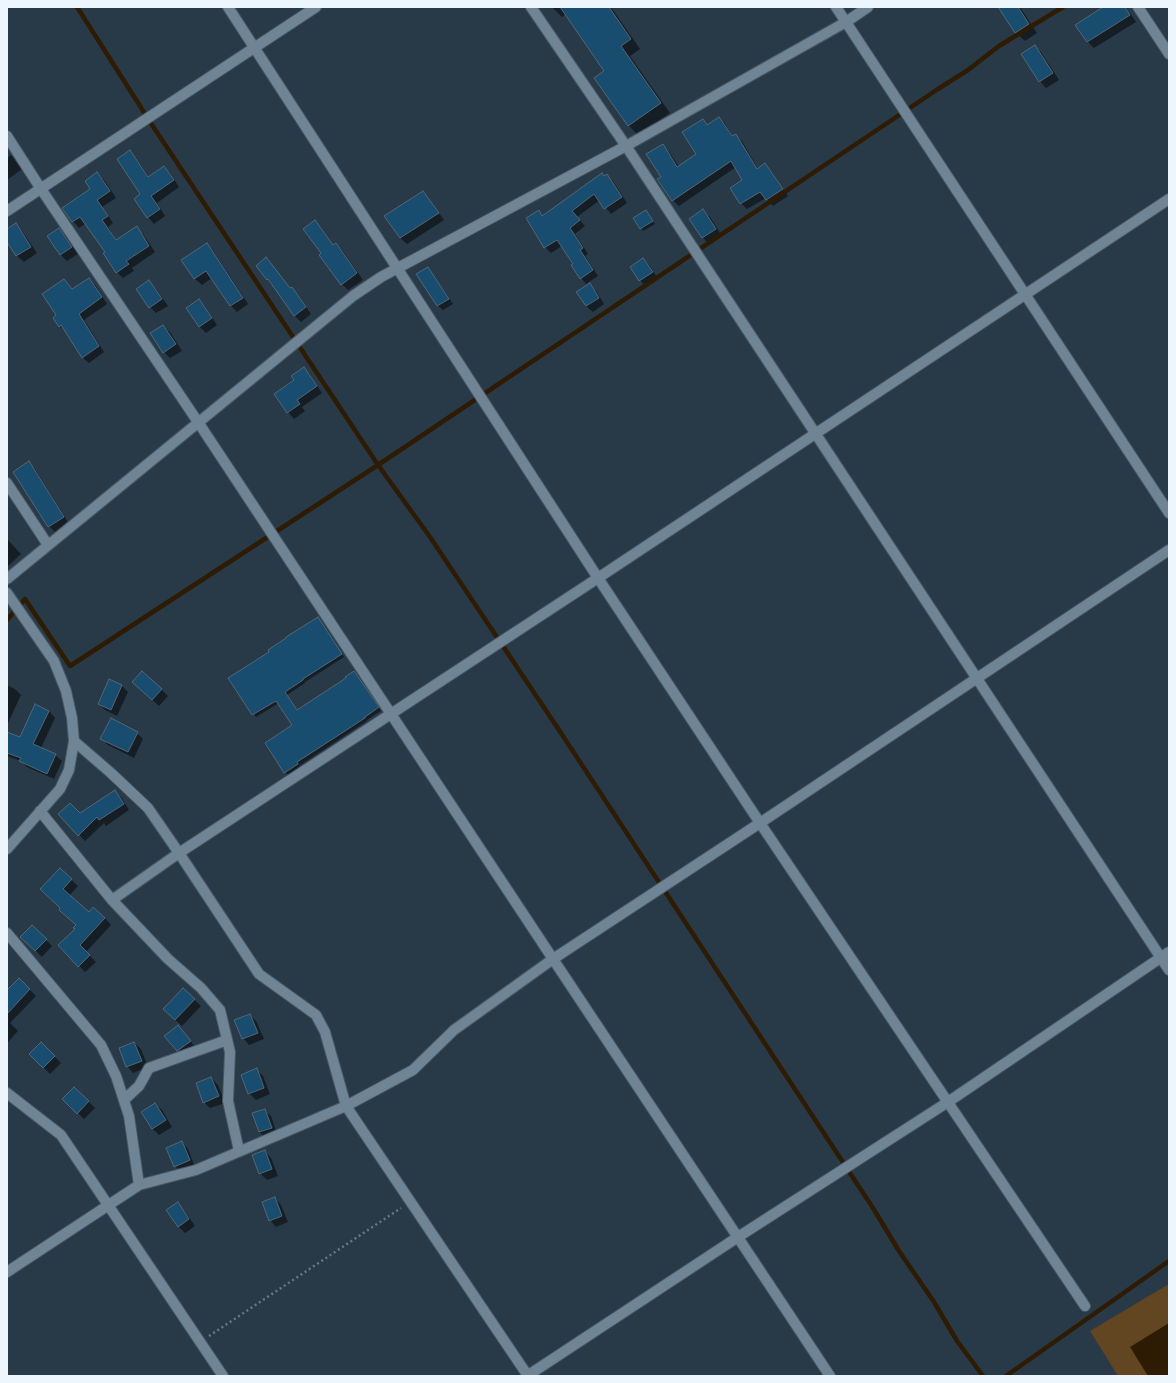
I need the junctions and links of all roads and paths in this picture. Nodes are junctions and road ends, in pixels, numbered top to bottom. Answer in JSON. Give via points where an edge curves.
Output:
{"nodes":[{"id":1,"x":228,"y":7,"type":"edge"},
{"id":2,"x":316,"y":7,"type":"edge"},
{"id":3,"x":532,"y":7,"type":"edge"},
{"id":4,"x":836,"y":7,"type":"edge"},
{"id":5,"x":868,"y":7,"type":"edge"},
{"id":6,"x":1138,"y":7,"type":"edge"},
{"id":7,"x":846,"y":22,"type":"junction"},
{"id":8,"x":254,"y":48,"type":"junction"},
{"id":9,"x":1169,"y":54,"type":"edge"},
{"id":10,"x":7,"y":136,"type":"edge"},
{"id":11,"x":626,"y":146,"type":"junction"},
{"id":12,"x":41,"y":189,"type":"junction"},
{"id":13,"x":1169,"y":199,"type":"edge"},
{"id":14,"x":7,"y":211,"type":"edge"},
{"id":15,"x":398,"y":268,"type":"junction"},
{"id":16,"x":1024,"y":294,"type":"junction"},
{"id":17,"x":198,"y":422,"type":"junction"},
{"id":18,"x":815,"y":433,"type":"junction"},
{"id":19,"x":7,"y":483,"type":"edge"},
{"id":20,"x":1169,"y":513,"type":"edge"},
{"id":21,"x":48,"y":545,"type":"junction"},
{"id":22,"x":1169,"y":550,"type":"edge"},
{"id":23,"x":598,"y":578,"type":"junction"},
{"id":24,"x":7,"y":579,"type":"edge"},
{"id":25,"x":7,"y":593,"type":"edge"},
{"id":26,"x":976,"y":678,"type":"junction"},
{"id":27,"x":391,"y":713,"type":"junction"},
{"id":28,"x":74,"y":741,"type":"junction"},
{"id":29,"x":40,"y":811,"type":"junction"},
{"id":30,"x":760,"y":823,"type":"junction"},
{"id":31,"x":7,"y":849,"type":"edge"},
{"id":32,"x":179,"y":852,"type":"junction"},
{"id":33,"x":112,"y":900,"type":"junction"},
{"id":34,"x":7,"y":933,"type":"edge"},
{"id":35,"x":1165,"y":955,"type":"edge"},
{"id":36,"x":553,"y":959,"type":"junction"},
{"id":37,"x":1169,"y":970,"type":"edge"},
{"id":38,"x":227,"y":1040,"type":"junction"},
{"id":39,"x":7,"y":1093,"type":"edge"},
{"id":40,"x":124,"y":1100,"type":"junction"},
{"id":41,"x":948,"y":1102,"type":"junction"},
{"id":42,"x":346,"y":1106,"type":"junction"},
{"id":43,"x":239,"y":1151,"type":"junction"},
{"id":44,"x":139,"y":1185,"type":"junction"},
{"id":45,"x":410,"y":1201,"type":"junction"},
{"id":46,"x":109,"y":1205,"type":"junction"},
{"id":47,"x":738,"y":1237,"type":"junction"},
{"id":48,"x":7,"y":1272,"type":"edge"},
{"id":49,"x":1085,"y":1306,"type":"dead end"},
{"id":50,"x":200,"y":1342,"type":"junction"},
{"id":51,"x":223,"y":1376,"type":"edge"},
{"id":52,"x":528,"y":1376,"type":"edge"},
{"id":53,"x":830,"y":1376,"type":"edge"}],
"edges":[{"from":1,"to":8,"type":"street"},
{"from":2,"to":8,"type":"street"},
{"from":3,"to":11,"type":"street"},
{"from":4,"to":7,"type":"street"},
{"from":5,"to":7,"type":"street"},
{"from":6,"to":9,"type":"street"},
{"from":7,"to":11,"type":"street"},
{"from":7,"to":16,"type":"street"},
{"from":8,"to":12,"type":"street"},
{"from":8,"to":15,"type":"street"},
{"from":10,"to":12,"type":"street"},
{"from":11,"to":15,"type":"street"},
{"from":11,"to":18,"type":"street"},
{"from":12,"to":14,"type":"street"},
{"from":12,"to":17,"type":"street"},
{"from":13,"to":16,"type":"street"},
{"from":15,"to":17,"type":"street","via":[[353,296]]},
{"from":15,"to":23,"type":"street"},
{"from":16,"to":18,"type":"street"},
{"from":16,"to":20,"type":"street"},
{"from":17,"to":21,"type":"street"},
{"from":17,"to":27,"type":"street"},
{"from":18,"to":23,"type":"street"},
{"from":18,"to":26,"type":"street"},
{"from":19,"to":21,"type":"street"},
{"from":21,"to":24,"type":"street"},
{"from":22,"to":26,"type":"street"},
{"from":23,"to":27,"type":"street"},
{"from":23,"to":30,"type":"street"},
{"from":25,"to":28,"type":"street","via":[[54,661],[66,691]]},
{"from":26,"to":30,"type":"street"},
{"from":26,"to":35,"type":"street"},
{"from":27,"to":32,"type":"street"},
{"from":27,"to":36,"type":"street"},
{"from":28,"to":29,"type":"street","via":[[70,770],[60,789]]},
{"from":28,"to":32,"type":"street","via":[[148,808]]},
{"from":29,"to":31,"type":"street"},
{"from":29,"to":33,"type":"street"},
{"from":30,"to":36,"type":"street"},
{"from":30,"to":41,"type":"street"},
{"from":32,"to":33,"type":"street"},
{"from":32,"to":42,"type":"street","via":[[259,974],[316,1015],[325,1032]]},
{"from":33,"to":38,"type":"street","via":[[220,1010]]},
{"from":34,"to":40,"type":"street","via":[[101,1046],[116,1076]]},
{"from":35,"to":37,"type":"street"},
{"from":35,"to":41,"type":"street"},
{"from":36,"to":42,"type":"street","via":[[454,1030],[413,1070]]},
{"from":36,"to":47,"type":"street"},
{"from":38,"to":40,"type":"street","via":[[149,1068],[139,1086]]},
{"from":38,"to":43,"type":"street","via":[[230,1052],[228,1101]]},
{"from":39,"to":46,"type":"street","via":[[61,1135]]},
{"from":40,"to":44,"type":"street","via":[[129,1116]]},
{"from":41,"to":47,"type":"street"},
{"from":41,"to":49,"type":"street"},
{"from":42,"to":43,"type":"street"},
{"from":42,"to":45,"type":"street"},
{"from":43,"to":44,"type":"street","via":[[196,1170]]},
{"from":44,"to":46,"type":"street"},
{"from":45,"to":50,"type":"path"},
{"from":45,"to":52,"type":"street"},
{"from":46,"to":48,"type":"street"},
{"from":46,"to":50,"type":"street"},
{"from":47,"to":52,"type":"street"},
{"from":47,"to":53,"type":"street"},
{"from":50,"to":51,"type":"street"}]}
